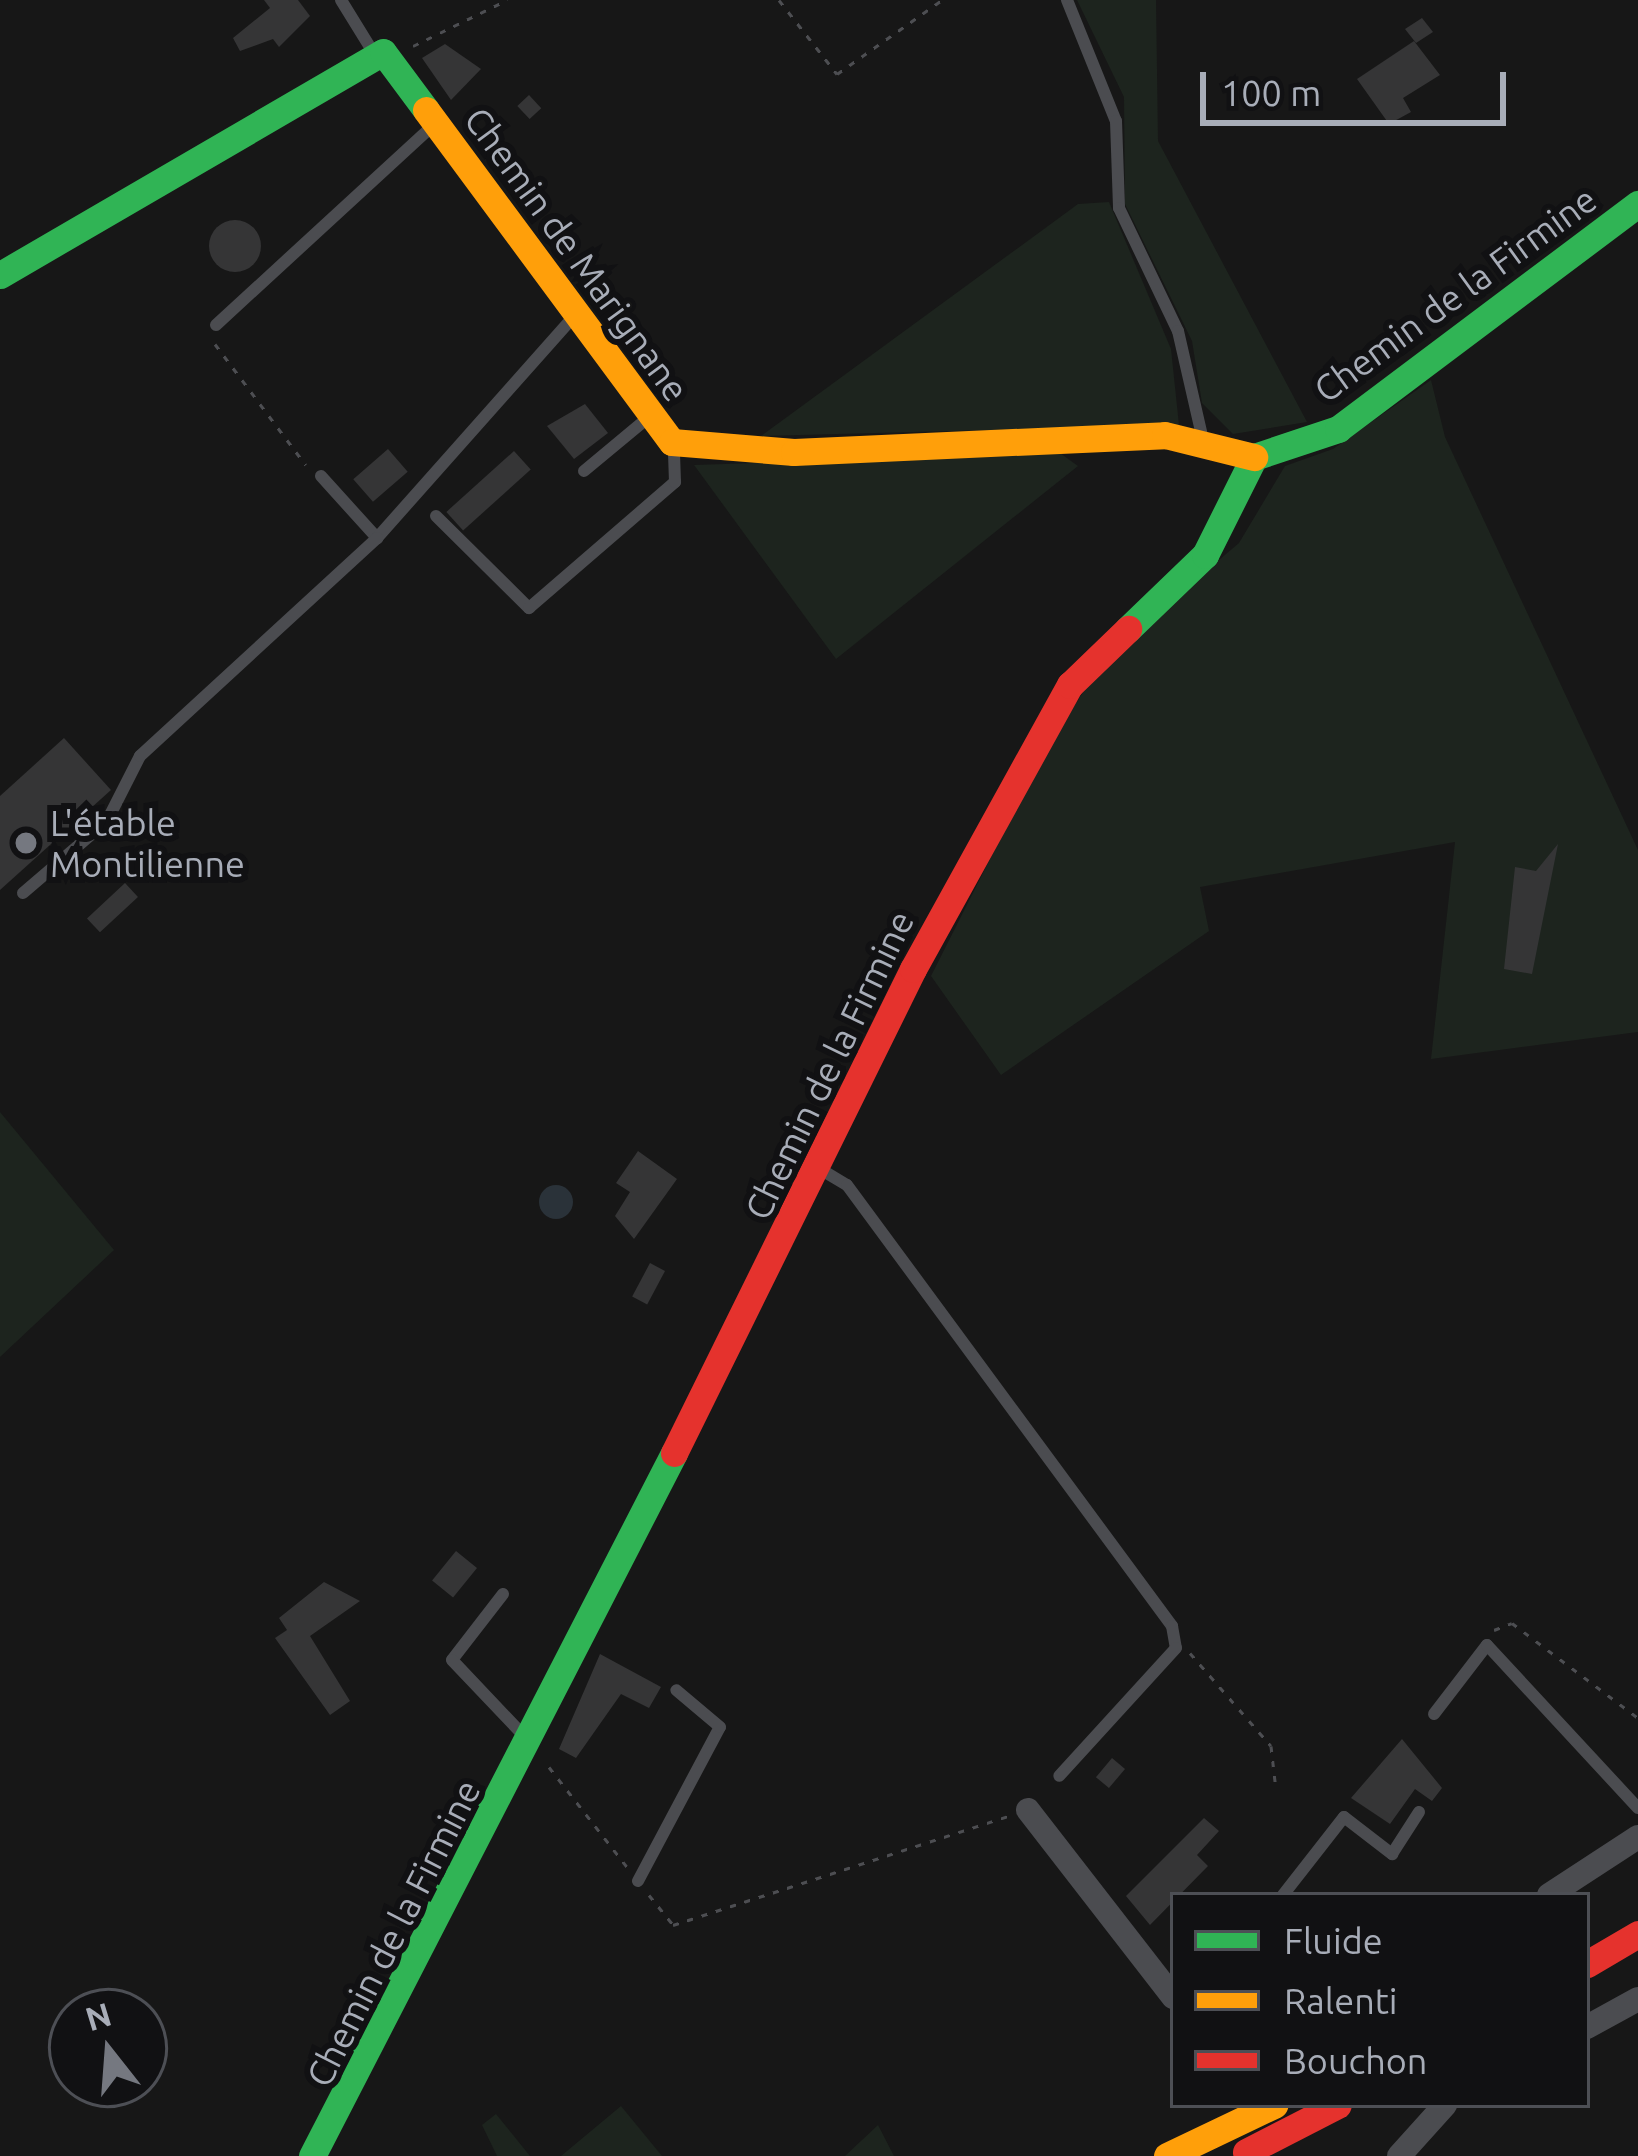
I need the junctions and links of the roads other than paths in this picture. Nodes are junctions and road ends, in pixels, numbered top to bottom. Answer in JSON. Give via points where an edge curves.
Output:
{"nodes":[{"id":1,"x":341,"y":0,"type":"edge"},
{"id":2,"x":1067,"y":0,"type":"edge"},
{"id":3,"x":382,"y":54,"type":"junction"},
{"id":4,"x":435,"y":121,"type":"junction"},
{"id":5,"x":1638,"y":205,"type":"edge"},
{"id":6,"x":0,"y":275,"type":"edge"},
{"id":7,"x":579,"y":313,"type":"junction"},
{"id":8,"x":216,"y":325,"type":"road end"},
{"id":9,"x":650,"y":416,"type":"junction"},
{"id":10,"x":1203,"y":438,"type":"junction"},
{"id":11,"x":672,"y":442,"type":"junction"},
{"id":12,"x":1254,"y":457,"type":"junction"},
{"id":13,"x":584,"y":471,"type":"dead end"},
{"id":14,"x":321,"y":476,"type":"road end"},
{"id":15,"x":436,"y":516,"type":"dead end"},
{"id":16,"x":377,"y":538,"type":"junction"},
{"id":17,"x":23,"y":893,"type":"dead end"},
{"id":18,"x":819,"y":1168,"type":"junction"},
{"id":19,"x":503,"y":1594,"type":"dead end"},
{"id":20,"x":676,"y":1690,"type":"dead end"},
{"id":21,"x":1434,"y":1714,"type":"dead end"},
{"id":22,"x":531,"y":1743,"type":"junction"},
{"id":23,"x":1059,"y":1776,"type":"dead end"},
{"id":24,"x":1638,"y":1808,"type":"edge"},
{"id":25,"x":1028,"y":1810,"type":"road end"},
{"id":26,"x":1419,"y":1812,"type":"dead end"},
{"id":27,"x":1638,"y":1838,"type":"edge"},
{"id":28,"x":638,"y":1881,"type":"road end"},
{"id":29,"x":1285,"y":1892,"type":"edge"},
{"id":30,"x":1554,"y":1892,"type":"edge"},
{"id":31,"x":1638,"y":1901,"type":"edge"},
{"id":32,"x":1590,"y":1929,"type":"edge"},
{"id":33,"x":1638,"y":1934,"type":"edge"},
{"id":34,"x":1590,"y":1962,"type":"edge"},
{"id":35,"x":1170,"y":1993,"type":"edge"},
{"id":36,"x":1638,"y":1999,"type":"edge"},
{"id":37,"x":1590,"y":2025,"type":"edge"},
{"id":38,"x":1268,"y":2108,"type":"edge"},
{"id":39,"x":1332,"y":2108,"type":"edge"},
{"id":40,"x":1442,"y":2108,"type":"edge"},
{"id":41,"x":312,"y":2156,"type":"edge"},
{"id":42,"x":1167,"y":2156,"type":"edge"},
{"id":43,"x":1238,"y":2156,"type":"edge"},
{"id":44,"x":1399,"y":2156,"type":"edge"}],
"edges":[{"from":1,"to":3,"type":"lane"},
{"from":2,"to":10,"type":"lane","via":[[1116,121],[1119,208],[1178,331]]},
{"from":3,"to":4,"type":"main road","name":"Chemin de Marignane"},
{"from":3,"to":6,"type":"main road"},
{"from":4,"to":7,"type":"main road","name":"Chemin de Marignane"},
{"from":4,"to":8,"type":"lane"},
{"from":5,"to":12,"type":"main road","name":"Chemin de la Firmine","via":[[1338,429]]},
{"from":7,"to":9,"type":"main road","name":"Chemin de Marignane"},
{"from":7,"to":16,"type":"lane","via":[[495,392],[407,516]]},
{"from":9,"to":11,"type":"main road","name":"Chemin de Marignane"},
{"from":9,"to":13,"type":"lane"},
{"from":10,"to":11,"type":"main road","name":"Chemin de Marignane","via":[[794,452]]},
{"from":10,"to":12,"type":"main road","name":"Chemin de Marignane"},
{"from":11,"to":15,"type":"lane","via":[[675,482],[529,608]]},
{"from":12,"to":18,"type":"main road","name":"Chemin de la Firmine","via":[[1205,555],[1070,685],[913,969]]},
{"from":14,"to":16,"type":"lane"},
{"from":16,"to":17,"type":"lane","via":[[140,757],[107,821]]},
{"from":18,"to":22,"type":"main road","name":"Chemin de la Firmine"},
{"from":18,"to":23,"type":"lane","via":[[847,1185],[1172,1626],[1176,1648]]},
{"from":19,"to":22,"type":"lane","via":[[452,1660]]},
{"from":20,"to":28,"type":"lane","via":[[720,1727]]},
{"from":21,"to":24,"type":"lane","via":[[1487,1645]]},
{"from":22,"to":41,"type":"main road","name":"Chemin de la Firmine"},
{"from":25,"to":35,"type":"street"},
{"from":26,"to":29,"type":"lane","via":[[1392,1854],[1344,1817]]},
{"from":27,"to":30,"type":"street"},
{"from":31,"to":32,"type":"main road"},
{"from":33,"to":34,"type":"main road"},
{"from":36,"to":37,"type":"street"},
{"from":38,"to":42,"type":"main road"},
{"from":39,"to":43,"type":"main road"},
{"from":40,"to":44,"type":"street"}]}
